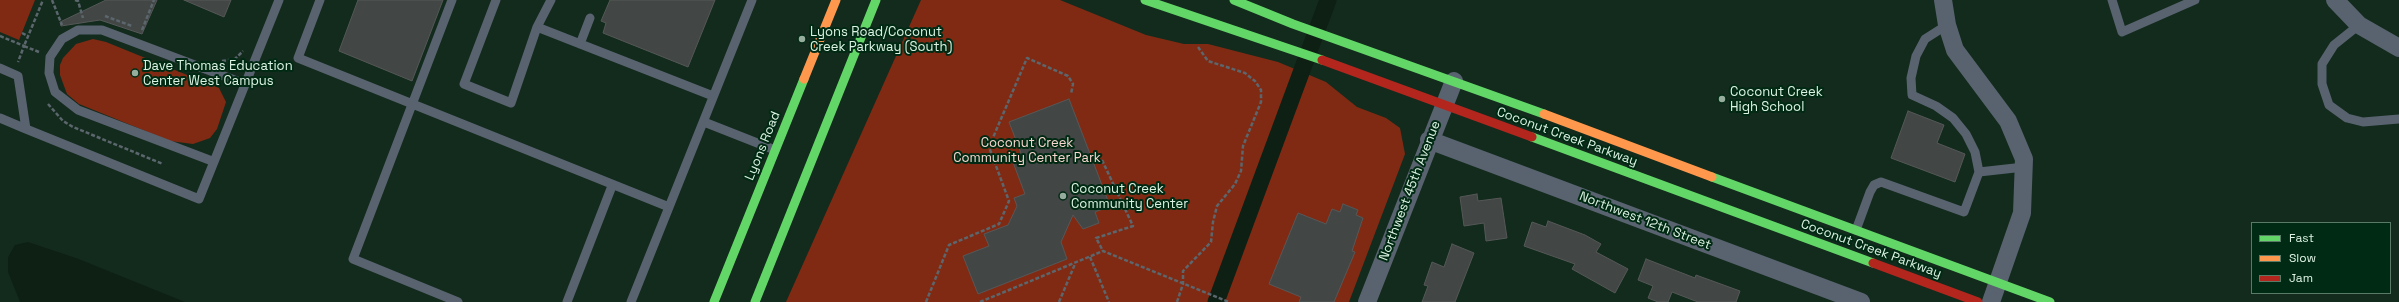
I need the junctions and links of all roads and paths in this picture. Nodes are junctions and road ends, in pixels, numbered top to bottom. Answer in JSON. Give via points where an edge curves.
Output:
{"nodes":[{"id":1,"x":43,"y":0,"type":"edge"},
{"id":2,"x":52,"y":0,"type":"edge"},
{"id":3,"x":75,"y":0,"type":"edge"},
{"id":4,"x":154,"y":0,"type":"edge"},
{"id":5,"x":279,"y":0,"type":"edge"},
{"id":6,"x":320,"y":0,"type":"edge"},
{"id":7,"x":452,"y":0,"type":"edge"},
{"id":8,"x":496,"y":0,"type":"edge"},
{"id":9,"x":551,"y":0,"type":"edge"},
{"id":10,"x":752,"y":0,"type":"edge"},
{"id":11,"x":836,"y":0,"type":"edge"},
{"id":12,"x":876,"y":0,"type":"edge"},
{"id":13,"x":1145,"y":0,"type":"edge"},
{"id":14,"x":1234,"y":0,"type":"edge"},
{"id":15,"x":1943,"y":0,"type":"edge"},
{"id":16,"x":2112,"y":0,"type":"edge"},
{"id":17,"x":2194,"y":0,"type":"edge"},
{"id":18,"x":2335,"y":0,"type":"edge"},
{"id":19,"x":87,"y":16,"type":"dead end"},
{"id":20,"x":100,"y":16,"type":"dead end"},
{"id":21,"x":83,"y":18,"type":"junction"},
{"id":22,"x":590,"y":18,"type":"dead end"},
{"id":23,"x":79,"y":19,"type":"dead end"},
{"id":24,"x":67,"y":25,"type":"dead end"},
{"id":25,"x":1947,"y":25,"type":"junction"},
{"id":26,"x":2359,"y":25,"type":"junction"},
{"id":27,"x":538,"y":27,"type":"junction"},
{"id":28,"x":142,"y":30,"type":"junction"},
{"id":29,"x":22,"y":33,"type":"dead end"},
{"id":30,"x":149,"y":33,"type":"dead end"},
{"id":31,"x":0,"y":36,"type":"edge"},
{"id":32,"x":28,"y":36,"type":"junction"},
{"id":33,"x":580,"y":44,"type":"junction"},
{"id":34,"x":246,"y":45,"type":"dead end"},
{"id":35,"x":24,"y":46,"type":"junction"},
{"id":36,"x":1198,"y":47,"type":"dead end"},
{"id":37,"x":2399,"y":48,"type":"edge"},
{"id":38,"x":216,"y":61,"type":"dead end"},
{"id":39,"x":0,"y":68,"type":"edge"},
{"id":40,"x":13,"y":74,"type":"junction"},
{"id":41,"x":1454,"y":81,"type":"junction"},
{"id":42,"x":245,"y":84,"type":"junction"},
{"id":43,"x":1071,"y":94,"type":"dead end"},
{"id":44,"x":713,"y":96,"type":"junction"},
{"id":45,"x":411,"y":104,"type":"junction"},
{"id":46,"x":1444,"y":106,"type":"junction"},
{"id":47,"x":0,"y":118,"type":"edge"},
{"id":48,"x":2399,"y":119,"type":"edge"},
{"id":49,"x":704,"y":122,"type":"junction"},
{"id":50,"x":26,"y":129,"type":"junction"},
{"id":51,"x":1429,"y":140,"type":"junction"},
{"id":52,"x":775,"y":150,"type":"junction"},
{"id":53,"x":1102,"y":160,"type":"dead end"},
{"id":54,"x":212,"y":161,"type":"junction"},
{"id":55,"x":2024,"y":167,"type":"junction"},
{"id":56,"x":1979,"y":172,"type":"junction"},
{"id":57,"x":612,"y":186,"type":"junction"},
{"id":58,"x":669,"y":207,"type":"junction"},
{"id":59,"x":1856,"y":230,"type":"junction"},
{"id":60,"x":1103,"y":251,"type":"junction"},
{"id":61,"x":1090,"y":257,"type":"junction"},
{"id":62,"x":1075,"y":263,"type":"junction"},
{"id":63,"x":1998,"y":283,"type":"junction"},
{"id":64,"x":1183,"y":284,"type":"junction"},
{"id":65,"x":458,"y":302,"type":"edge"},
{"id":66,"x":567,"y":302,"type":"edge"},
{"id":67,"x":631,"y":302,"type":"edge"},
{"id":68,"x":714,"y":302,"type":"edge"},
{"id":69,"x":755,"y":302,"type":"edge"},
{"id":70,"x":926,"y":302,"type":"edge"},
{"id":71,"x":980,"y":302,"type":"edge"},
{"id":72,"x":1059,"y":302,"type":"edge"},
{"id":73,"x":1109,"y":302,"type":"edge"},
{"id":74,"x":1177,"y":302,"type":"edge"},
{"id":75,"x":1229,"y":302,"type":"edge"},
{"id":76,"x":1367,"y":302,"type":"edge"},
{"id":77,"x":1861,"y":302,"type":"edge"},
{"id":78,"x":1978,"y":302,"type":"edge"},
{"id":79,"x":1991,"y":302,"type":"edge"},
{"id":80,"x":2050,"y":302,"type":"edge"}],
"edges":[{"from":1,"to":32,"type":"path"},
{"from":2,"to":24,"type":"path","via":[[63,27]]},
{"from":3,"to":21,"type":"path","via":[[78,1]]},
{"from":4,"to":28,"type":"path"},
{"from":5,"to":42,"type":"lane"},
{"from":6,"to":45,"type":"lane","via":[[298,58]]},
{"from":7,"to":45,"type":"lane"},
{"from":8,"to":27,"type":"lane","via":[[464,84],[511,103]]},
{"from":9,"to":27,"type":"lane"},
{"from":10,"to":44,"type":"lane"},
{"from":11,"to":52,"type":"main road","name":"Lyons Road"},
{"from":12,"to":69,"type":"main road"},
{"from":13,"to":46,"type":"main road","name":"Coconut Creek Parkway","via":[[1285,46]]},
{"from":14,"to":41,"type":"main road","name":"Coconut Creek Parkway","via":[[1293,24]]},
{"from":15,"to":25,"type":"street"},
{"from":16,"to":17,"type":"lane","via":[[2122,32]]},
{"from":18,"to":26,"type":"street"},
{"from":19,"to":21,"type":"path"},
{"from":20,"to":28,"type":"path"},
{"from":21,"to":23,"type":"path"},
{"from":22,"to":33,"type":"lane"},
{"from":25,"to":55,"type":"street","via":[[1955,50],[2008,121],[2024,159]]},
{"from":25,"to":56,"type":"lane","via":[[1925,39],[1916,56],[1911,78],[1912,95],[1936,106],[1953,118],[1966,134],[1975,152]]},
{"from":26,"to":37,"type":"street"},
{"from":26,"to":48,"type":"lane","via":[[2334,45],[2322,64],[2322,84],[2329,105],[2347,118],[2363,122]]},
{"from":27,"to":33,"type":"lane"},
{"from":28,"to":30,"type":"path"},
{"from":29,"to":32,"type":"path"},
{"from":31,"to":35,"type":"path"},
{"from":32,"to":35,"type":"path"},
{"from":33,"to":44,"type":"lane"},
{"from":34,"to":38,"type":"path","via":[[241,56]]},
{"from":35,"to":40,"type":"path"},
{"from":36,"to":64,"type":"path","via":[[1208,61],[1245,72],[1261,90],[1261,102],[1243,146],[1241,171],[1235,184],[1217,206],[1211,242],[1183,271]]},
{"from":39,"to":40,"type":"lane"},
{"from":40,"to":50,"type":"lane","via":[[18,76]]},
{"from":41,"to":46,"type":"street","name":"Northwest 45th Avenue"},
{"from":41,"to":59,"type":"main road","name":"Coconut Creek Parkway"},
{"from":42,"to":54,"type":"lane"},
{"from":42,"to":54,"type":"lane","via":[[102,30],[78,30],[62,38],[50,57],[49,73],[55,92],[78,110]]},
{"from":43,"to":70,"type":"path","via":[[1073,84],[1068,76],[1027,58],[989,147],[1008,201],[999,224],[949,245]]},
{"from":44,"to":49,"type":"lane"},
{"from":45,"to":57,"type":"lane"},
{"from":45,"to":65,"type":"lane","via":[[353,259]]},
{"from":46,"to":51,"type":"street","name":"Northwest 45th Avenue"},
{"from":46,"to":78,"type":"main road","name":"Coconut Creek Parkway"},
{"from":47,"to":50,"type":"lane"},
{"from":49,"to":52,"type":"lane"},
{"from":49,"to":58,"type":"lane"},
{"from":50,"to":54,"type":"lane","via":[[199,199]]},
{"from":51,"to":76,"type":"street","name":"Northwest 45th Avenue"},
{"from":51,"to":77,"type":"street","name":"Northwest 12th Street"},
{"from":52,"to":68,"type":"main road","name":"Lyons Road"},
{"from":53,"to":60,"type":"path","via":[[1133,226],[1096,238]]},
{"from":55,"to":56,"type":"lane"},
{"from":55,"to":63,"type":"street","via":[[2022,213]]},
{"from":56,"to":59,"type":"lane","via":[[1964,212],[1881,182],[1874,185]]},
{"from":57,"to":58,"type":"lane"},
{"from":57,"to":66,"type":"lane"},
{"from":58,"to":67,"type":"lane"},
{"from":59,"to":63,"type":"main road","name":"Coconut Creek Parkway"},
{"from":60,"to":61,"type":"path"},
{"from":60,"to":64,"type":"path"},
{"from":61,"to":62,"type":"path"},
{"from":61,"to":73,"type":"path"},
{"from":62,"to":71,"type":"path"},
{"from":62,"to":72,"type":"path"},
{"from":63,"to":79,"type":"street"},
{"from":63,"to":80,"type":"main road","name":"Coconut Creek Parkway"},
{"from":64,"to":74,"type":"path"},
{"from":64,"to":75,"type":"path"}]}
